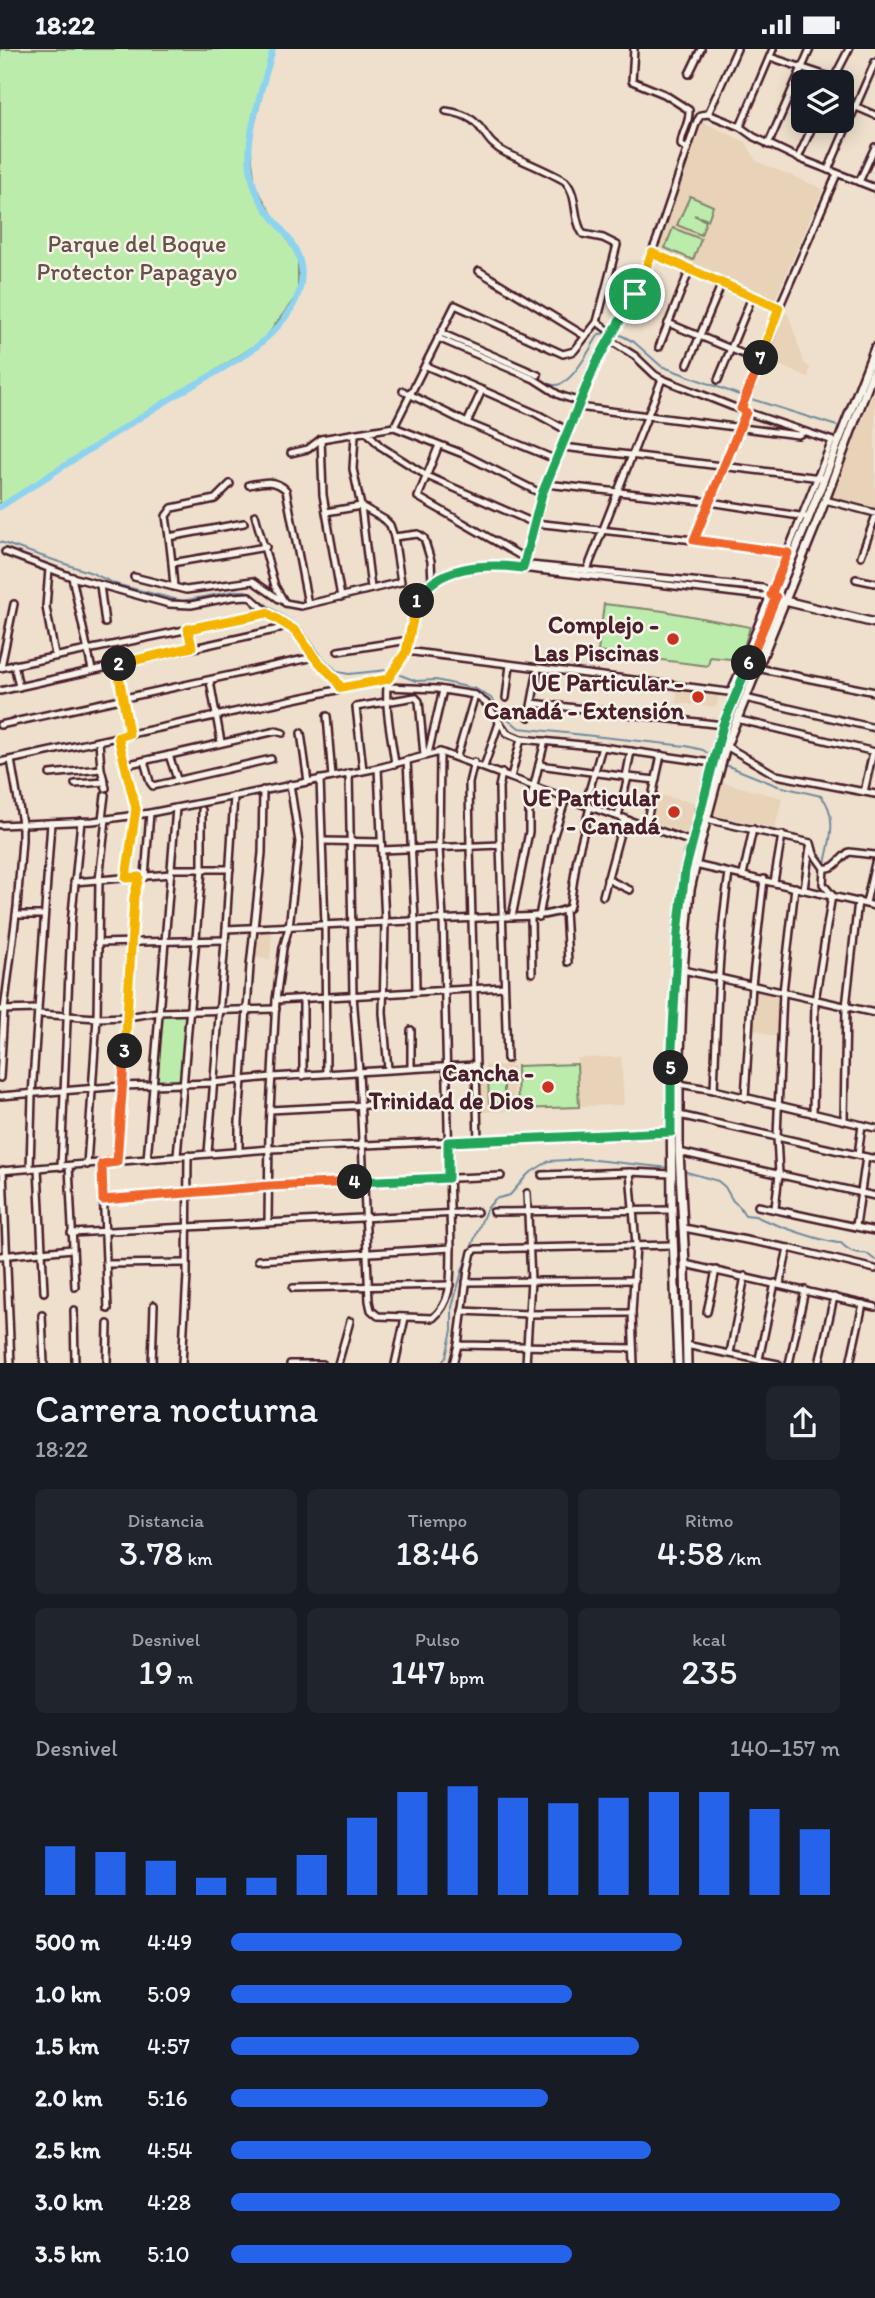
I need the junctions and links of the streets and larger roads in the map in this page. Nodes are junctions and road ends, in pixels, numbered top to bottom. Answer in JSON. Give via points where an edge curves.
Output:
{"nodes":[{"id":1,"x":634,"y":49,"type":"edge"},
{"id":2,"x":701,"y":49,"type":"edge"},
{"id":3,"x":737,"y":49,"type":"edge"},
{"id":4,"x":773,"y":49,"type":"edge"},
{"id":5,"x":810,"y":49,"type":"edge"},
{"id":6,"x":849,"y":49,"type":"edge"},
{"id":7,"x":770,"y":57,"type":"junction"},
{"id":8,"x":875,"y":62,"type":"edge"},
{"id":9,"x":803,"y":66,"type":"junction"},
{"id":10,"x":811,"y":70,"type":"edge"},
{"id":11,"x":837,"y":70,"type":"edge"},
{"id":12,"x":690,"y":74,"type":"dead end"},
{"id":13,"x":855,"y":106,"type":"junction"},
{"id":14,"x":446,"y":111,"type":"dead end"},
{"id":15,"x":708,"y":114,"type":"junction"},
{"id":16,"x":875,"y":115,"type":"edge"},
{"id":17,"x":740,"y":128,"type":"junction"},
{"id":18,"x":809,"y":133,"type":"edge"},
{"id":19,"x":768,"y":145,"type":"junction"},
{"id":20,"x":875,"y":147,"type":"edge"},
{"id":21,"x":687,"y":149,"type":"junction"},
{"id":22,"x":798,"y":158,"type":"junction"},
{"id":23,"x":828,"y":170,"type":"junction"},
{"id":24,"x":837,"y":174,"type":"junction"},
{"id":25,"x":859,"y":182,"type":"junction"},
{"id":26,"x":875,"y":188,"type":"edge"},
{"id":27,"x":652,"y":253,"type":"junction"},
{"id":28,"x":690,"y":269,"type":"junction"},
{"id":29,"x":479,"y":271,"type":"dead end"},
{"id":30,"x":723,"y":283,"type":"junction"},
{"id":31,"x":752,"y":297,"type":"junction"},
{"id":32,"x":779,"y":308,"type":"junction"},
{"id":33,"x":597,"y":322,"type":"junction"},
{"id":34,"x":668,"y":323,"type":"junction"},
{"id":35,"x":612,"y":333,"type":"junction"},
{"id":36,"x":440,"y":336,"type":"junction"},
{"id":37,"x":584,"y":336,"type":"junction"},
{"id":38,"x":699,"y":336,"type":"junction"},
{"id":39,"x":608,"y":339,"type":"junction"},
{"id":40,"x":659,"y":347,"type":"dead end"},
{"id":41,"x":875,"y":348,"type":"edge"},
{"id":42,"x":731,"y":349,"type":"junction"},
{"id":43,"x":760,"y":361,"type":"junction"},
{"id":44,"x":688,"y":364,"type":"dead end"},
{"id":45,"x":426,"y":366,"type":"junction"},
{"id":46,"x":875,"y":367,"type":"edge"},
{"id":47,"x":538,"y":375,"type":"dead end"},
{"id":48,"x":662,"y":379,"type":"junction"},
{"id":49,"x":719,"y":380,"type":"dead end"},
{"id":50,"x":482,"y":390,"type":"junction"},
{"id":51,"x":403,"y":391,"type":"dead end"},
{"id":52,"x":411,"y":395,"type":"junction"},
{"id":53,"x":579,"y":405,"type":"junction"},
{"id":54,"x":743,"y":410,"type":"junction"},
{"id":55,"x":645,"y":417,"type":"junction"},
{"id":56,"x":467,"y":423,"type":"junction"},
{"id":57,"x":394,"y":428,"type":"junction"},
{"id":58,"x":738,"y":429,"type":"junction"},
{"id":59,"x":568,"y":431,"type":"junction"},
{"id":60,"x":804,"y":432,"type":"junction"},
{"id":61,"x":368,"y":433,"type":"junction"},
{"id":62,"x":355,"y":435,"type":"junction"},
{"id":63,"x":321,"y":439,"type":"junction"},
{"id":64,"x":835,"y":441,"type":"junction"},
{"id":65,"x":439,"y":445,"type":"junction"},
{"id":66,"x":563,"y":447,"type":"junction"},
{"id":67,"x":291,"y":453,"type":"dead end"},
{"id":68,"x":631,"y":455,"type":"junction"},
{"id":69,"x":557,"y":460,"type":"junction"},
{"id":70,"x":725,"y":466,"type":"junction"},
{"id":71,"x":427,"y":476,"type":"junction"},
{"id":72,"x":821,"y":478,"type":"junction"},
{"id":73,"x":230,"y":484,"type":"dead end"},
{"id":74,"x":546,"y":484,"type":"junction"},
{"id":75,"x":249,"y":485,"type":"dead end"},
{"id":76,"x":617,"y":492,"type":"junction"},
{"id":77,"x":542,"y":494,"type":"junction"},
{"id":78,"x":825,"y":500,"type":"junction"},
{"id":79,"x":710,"y":502,"type":"junction"},
{"id":80,"x":361,"y":506,"type":"junction"},
{"id":81,"x":326,"y":512,"type":"junction"},
{"id":82,"x":875,"y":515,"type":"edge"},
{"id":83,"x":256,"y":516,"type":"dead end"},
{"id":84,"x":806,"y":517,"type":"junction"},
{"id":85,"x":244,"y":523,"type":"dead end"},
{"id":86,"x":534,"y":523,"type":"junction"},
{"id":87,"x":602,"y":531,"type":"junction"},
{"id":88,"x":169,"y":537,"type":"junction"},
{"id":89,"x":394,"y":537,"type":"junction"},
{"id":90,"x":694,"y":540,"type":"junction"},
{"id":91,"x":266,"y":547,"type":"junction"},
{"id":92,"x":5,"y":552,"type":"dead end"},
{"id":93,"x":791,"y":554,"type":"junction"},
{"id":94,"x":861,"y":556,"type":"dead end"},
{"id":95,"x":526,"y":559,"type":"junction"},
{"id":96,"x":172,"y":563,"type":"junction"},
{"id":97,"x":523,"y":568,"type":"junction"},
{"id":98,"x":49,"y":569,"type":"junction"},
{"id":99,"x":587,"y":570,"type":"junction"},
{"id":100,"x":72,"y":577,"type":"junction"},
{"id":101,"x":134,"y":577,"type":"dead end"},
{"id":102,"x":856,"y":579,"type":"dead end"},
{"id":103,"x":432,"y":582,"type":"junction"},
{"id":104,"x":875,"y":583,"type":"edge"},
{"id":105,"x":100,"y":585,"type":"junction"},
{"id":106,"x":174,"y":587,"type":"junction"},
{"id":107,"x":371,"y":588,"type":"junction"},
{"id":108,"x":773,"y":596,"type":"junction"},
{"id":109,"x":341,"y":597,"type":"junction"},
{"id":110,"x":784,"y":602,"type":"junction"},
{"id":111,"x":285,"y":603,"type":"junction"},
{"id":112,"x":14,"y":604,"type":"dead end"},
{"id":113,"x":308,"y":604,"type":"junction"},
{"id":114,"x":267,"y":613,"type":"junction"},
{"id":115,"x":104,"y":623,"type":"dead end"},
{"id":116,"x":875,"y":623,"type":"edge"},
{"id":117,"x":286,"y":625,"type":"junction"},
{"id":118,"x":188,"y":629,"type":"junction"},
{"id":119,"x":409,"y":640,"type":"junction"},
{"id":120,"x":192,"y":647,"type":"junction"},
{"id":121,"x":87,"y":648,"type":"junction"},
{"id":122,"x":338,"y":651,"type":"dead end"},
{"id":123,"x":406,"y":652,"type":"junction"},
{"id":124,"x":55,"y":655,"type":"junction"},
{"id":125,"x":314,"y":657,"type":"junction"},
{"id":126,"x":14,"y":664,"type":"junction"},
{"id":127,"x":117,"y":664,"type":"junction"},
{"id":128,"x":510,"y":665,"type":"junction"},
{"id":129,"x":0,"y":667,"type":"edge"},
{"id":130,"x":757,"y":668,"type":"junction"},
{"id":131,"x":538,"y":669,"type":"junction"},
{"id":132,"x":92,"y":670,"type":"junction"},
{"id":133,"x":388,"y":679,"type":"junction"},
{"id":134,"x":210,"y":681,"type":"junction"},
{"id":135,"x":19,"y":687,"type":"junction"},
{"id":136,"x":387,"y":687,"type":"junction"},
{"id":137,"x":341,"y":688,"type":"junction"},
{"id":138,"x":443,"y":690,"type":"junction"},
{"id":139,"x":0,"y":691,"type":"edge"},
{"id":140,"x":875,"y":692,"type":"edge"},
{"id":141,"x":734,"y":693,"type":"junction"},
{"id":142,"x":475,"y":695,"type":"junction"},
{"id":143,"x":506,"y":698,"type":"dead end"},
{"id":144,"x":744,"y":698,"type":"junction"},
{"id":145,"x":123,"y":700,"type":"junction"},
{"id":146,"x":387,"y":700,"type":"junction"},
{"id":147,"x":532,"y":703,"type":"junction"},
{"id":148,"x":216,"y":715,"type":"junction"},
{"id":149,"x":327,"y":716,"type":"dead end"},
{"id":150,"x":529,"y":717,"type":"dead end"},
{"id":151,"x":736,"y":719,"type":"junction"},
{"id":152,"x":499,"y":723,"type":"junction"},
{"id":153,"x":0,"y":725,"type":"edge"},
{"id":154,"x":723,"y":725,"type":"junction"},
{"id":155,"x":875,"y":728,"type":"edge"},
{"id":156,"x":283,"y":733,"type":"dead end"},
{"id":157,"x":301,"y":733,"type":"dead end"},
{"id":158,"x":129,"y":734,"type":"junction"},
{"id":159,"x":118,"y":737,"type":"junction"},
{"id":160,"x":521,"y":739,"type":"junction"},
{"id":161,"x":99,"y":741,"type":"junction"},
{"id":162,"x":545,"y":741,"type":"junction"},
{"id":163,"x":221,"y":743,"type":"junction"},
{"id":164,"x":602,"y":747,"type":"junction"},
{"id":165,"x":725,"y":748,"type":"junction"},
{"id":166,"x":631,"y":751,"type":"junction"},
{"id":167,"x":440,"y":752,"type":"junction"},
{"id":168,"x":874,"y":752,"type":"edge"},
{"id":169,"x":169,"y":755,"type":"junction"},
{"id":170,"x":426,"y":755,"type":"junction"},
{"id":171,"x":661,"y":755,"type":"junction"},
{"id":172,"x":457,"y":756,"type":"junction"},
{"id":173,"x":271,"y":759,"type":"dead end"},
{"id":174,"x":10,"y":760,"type":"junction"},
{"id":175,"x":407,"y":760,"type":"junction"},
{"id":176,"x":144,"y":761,"type":"junction"},
{"id":177,"x":712,"y":761,"type":"junction"},
{"id":178,"x":0,"y":762,"type":"edge"},
{"id":179,"x":474,"y":762,"type":"junction"},
{"id":180,"x":395,"y":764,"type":"junction"},
{"id":181,"x":125,"y":765,"type":"junction"},
{"id":182,"x":539,"y":765,"type":"junction"},
{"id":183,"x":484,"y":767,"type":"junction"},
{"id":184,"x":377,"y":768,"type":"junction"},
{"id":185,"x":101,"y":769,"type":"junction"},
{"id":186,"x":363,"y":770,"type":"junction"},
{"id":187,"x":349,"y":773,"type":"junction"},
{"id":188,"x":502,"y":773,"type":"junction"},
{"id":189,"x":596,"y":773,"type":"junction"},
{"id":190,"x":50,"y":774,"type":"dead end"},
{"id":191,"x":332,"y":777,"type":"junction"},
{"id":192,"x":511,"y":777,"type":"junction"},
{"id":193,"x":627,"y":777,"type":"junction"},
{"id":194,"x":177,"y":779,"type":"junction"},
{"id":195,"x":320,"y":779,"type":"junction"},
{"id":196,"x":656,"y":780,"type":"junction"},
{"id":197,"x":308,"y":782,"type":"junction"},
{"id":198,"x":75,"y":784,"type":"dead end"},
{"id":199,"x":290,"y":784,"type":"junction"},
{"id":200,"x":533,"y":785,"type":"junction"},
{"id":201,"x":105,"y":789,"type":"junction"},
{"id":202,"x":263,"y":790,"type":"junction"},
{"id":203,"x":864,"y":792,"type":"junction"},
{"id":204,"x":875,"y":794,"type":"edge"},
{"id":205,"x":234,"y":796,"type":"junction"},
{"id":206,"x":566,"y":798,"type":"junction"},
{"id":207,"x":588,"y":806,"type":"junction"},
{"id":208,"x":176,"y":808,"type":"junction"},
{"id":209,"x":202,"y":810,"type":"dead end"},
{"id":210,"x":150,"y":813,"type":"junction"},
{"id":211,"x":136,"y":814,"type":"junction"},
{"id":212,"x":621,"y":817,"type":"junction"},
{"id":213,"x":104,"y":819,"type":"junction"},
{"id":214,"x":706,"y":819,"type":"junction"},
{"id":215,"x":81,"y":821,"type":"junction"},
{"id":216,"x":22,"y":823,"type":"junction"},
{"id":217,"x":51,"y":823,"type":"junction"},
{"id":218,"x":646,"y":824,"type":"junction"},
{"id":219,"x":0,"y":825,"type":"edge"},
{"id":220,"x":753,"y":829,"type":"junction"},
{"id":221,"x":782,"y":835,"type":"junction"},
{"id":222,"x":323,"y":841,"type":"junction"},
{"id":223,"x":351,"y":842,"type":"junction"},
{"id":224,"x":381,"y":842,"type":"junction"},
{"id":225,"x":692,"y":842,"type":"junction"},
{"id":226,"x":811,"y":843,"type":"junction"},
{"id":227,"x":499,"y":845,"type":"junction"},
{"id":228,"x":470,"y":847,"type":"junction"},
{"id":229,"x":439,"y":848,"type":"junction"},
{"id":230,"x":411,"y":849,"type":"junction"},
{"id":231,"x":382,"y":850,"type":"junction"},
{"id":232,"x":875,"y":855,"type":"edge"},
{"id":233,"x":875,"y":863,"type":"edge"},
{"id":234,"x":695,"y":865,"type":"junction"},
{"id":235,"x":824,"y":868,"type":"junction"},
{"id":236,"x":202,"y":869,"type":"junction"},
{"id":237,"x":230,"y":869,"type":"junction"},
{"id":238,"x":171,"y":872,"type":"junction"},
{"id":239,"x":729,"y":873,"type":"junction"},
{"id":240,"x":743,"y":875,"type":"junction"},
{"id":241,"x":142,"y":877,"type":"junction"},
{"id":242,"x":126,"y":878,"type":"junction"},
{"id":243,"x":764,"y":879,"type":"junction"},
{"id":244,"x":99,"y":880,"type":"junction"},
{"id":245,"x":607,"y":880,"type":"junction"},
{"id":246,"x":74,"y":882,"type":"junction"},
{"id":247,"x":774,"y":882,"type":"junction"},
{"id":248,"x":795,"y":887,"type":"junction"},
{"id":249,"x":804,"y":889,"type":"junction"},
{"id":250,"x":630,"y":890,"type":"dead end"},
{"id":251,"x":832,"y":895,"type":"junction"},
{"id":252,"x":603,"y":896,"type":"dead end"},
{"id":253,"x":858,"y":901,"type":"junction"},
{"id":254,"x":866,"y":903,"type":"junction"},
{"id":255,"x":875,"y":906,"type":"edge"},
{"id":256,"x":565,"y":910,"type":"junction"},
{"id":257,"x":16,"y":915,"type":"junction"},
{"id":258,"x":44,"y":915,"type":"junction"},
{"id":259,"x":502,"y":917,"type":"junction"},
{"id":260,"x":512,"y":917,"type":"junction"},
{"id":261,"x":539,"y":917,"type":"junction"},
{"id":262,"x":473,"y":918,"type":"junction"},
{"id":263,"x":531,"y":918,"type":"junction"},
{"id":264,"x":443,"y":919,"type":"junction"},
{"id":265,"x":415,"y":921,"type":"junction"},
{"id":266,"x":385,"y":923,"type":"junction"},
{"id":267,"x":353,"y":924,"type":"junction"},
{"id":268,"x":325,"y":925,"type":"junction"},
{"id":269,"x":289,"y":927,"type":"junction"},
{"id":270,"x":226,"y":929,"type":"junction"},
{"id":271,"x":254,"y":929,"type":"junction"},
{"id":272,"x":196,"y":940,"type":"junction"},
{"id":273,"x":225,"y":940,"type":"junction"},
{"id":274,"x":165,"y":941,"type":"junction"},
{"id":275,"x":131,"y":942,"type":"junction"},
{"id":276,"x":97,"y":943,"type":"junction"},
{"id":277,"x":568,"y":962,"type":"dead end"},
{"id":278,"x":683,"y":970,"type":"junction"},
{"id":279,"x":532,"y":973,"type":"dead end"},
{"id":280,"x":718,"y":977,"type":"junction"},
{"id":281,"x":752,"y":985,"type":"junction"},
{"id":282,"x":504,"y":987,"type":"junction"},
{"id":283,"x":474,"y":988,"type":"junction"},
{"id":284,"x":444,"y":990,"type":"junction"},
{"id":285,"x":384,"y":992,"type":"junction"},
{"id":286,"x":416,"y":992,"type":"junction"},
{"id":287,"x":783,"y":992,"type":"junction"},
{"id":288,"x":353,"y":995,"type":"junction"},
{"id":289,"x":325,"y":997,"type":"junction"},
{"id":290,"x":303,"y":999,"type":"junction"},
{"id":291,"x":276,"y":1000,"type":"junction"},
{"id":292,"x":815,"y":1000,"type":"junction"},
{"id":293,"x":846,"y":1007,"type":"junction"},
{"id":294,"x":276,"y":1009,"type":"junction"},
{"id":295,"x":2,"y":1010,"type":"edge"},
{"id":296,"x":219,"y":1010,"type":"junction"},
{"id":297,"x":247,"y":1010,"type":"junction"},
{"id":298,"x":38,"y":1011,"type":"junction"},
{"id":299,"x":190,"y":1011,"type":"junction"},
{"id":300,"x":159,"y":1012,"type":"junction"},
{"id":301,"x":875,"y":1013,"type":"edge"},
{"id":302,"x":68,"y":1015,"type":"junction"},
{"id":303,"x":127,"y":1017,"type":"junction"},
{"id":304,"x":97,"y":1018,"type":"junction"},
{"id":305,"x":411,"y":1030,"type":"dead end"},
{"id":306,"x":507,"y":1059,"type":"dead end"},
{"id":307,"x":475,"y":1065,"type":"junction"},
{"id":308,"x":446,"y":1067,"type":"junction"},
{"id":309,"x":411,"y":1068,"type":"junction"},
{"id":310,"x":388,"y":1069,"type":"junction"},
{"id":311,"x":359,"y":1071,"type":"junction"},
{"id":312,"x":327,"y":1073,"type":"junction"},
{"id":313,"x":303,"y":1076,"type":"junction"},
{"id":314,"x":272,"y":1077,"type":"junction"},
{"id":315,"x":0,"y":1078,"type":"edge"},
{"id":316,"x":243,"y":1080,"type":"junction"},
{"id":317,"x":183,"y":1083,"type":"junction"},
{"id":318,"x":212,"y":1083,"type":"junction"},
{"id":319,"x":679,"y":1084,"type":"junction"},
{"id":320,"x":152,"y":1085,"type":"junction"},
{"id":321,"x":122,"y":1086,"type":"junction"},
{"id":322,"x":93,"y":1089,"type":"junction"},
{"id":323,"x":714,"y":1090,"type":"junction"},
{"id":324,"x":63,"y":1092,"type":"junction"},
{"id":325,"x":32,"y":1095,"type":"junction"},
{"id":326,"x":0,"y":1096,"type":"edge"},
{"id":327,"x":746,"y":1098,"type":"junction"},
{"id":328,"x":446,"y":1101,"type":"junction"},
{"id":329,"x":360,"y":1105,"type":"junction"},
{"id":330,"x":779,"y":1106,"type":"junction"},
{"id":331,"x":270,"y":1110,"type":"junction"},
{"id":332,"x":813,"y":1114,"type":"junction"},
{"id":333,"x":679,"y":1115,"type":"junction"},
{"id":334,"x":844,"y":1120,"type":"junction"},
{"id":335,"x":862,"y":1125,"type":"junction"},
{"id":336,"x":875,"y":1128,"type":"edge"},
{"id":337,"x":671,"y":1132,"type":"junction"},
{"id":338,"x":777,"y":1137,"type":"junction"},
{"id":339,"x":478,"y":1141,"type":"junction"},
{"id":340,"x":448,"y":1142,"type":"junction"},
{"id":341,"x":361,"y":1147,"type":"junction"},
{"id":342,"x":270,"y":1149,"type":"junction"},
{"id":343,"x":240,"y":1152,"type":"junction"},
{"id":344,"x":679,"y":1152,"type":"junction"},
{"id":345,"x":208,"y":1153,"type":"junction"},
{"id":346,"x":188,"y":1155,"type":"junction"},
{"id":347,"x":858,"y":1155,"type":"junction"},
{"id":348,"x":177,"y":1156,"type":"junction"},
{"id":349,"x":866,"y":1157,"type":"junction"},
{"id":350,"x":875,"y":1159,"type":"edge"},
{"id":351,"x":147,"y":1160,"type":"junction"},
{"id":352,"x":117,"y":1162,"type":"junction"},
{"id":353,"x":102,"y":1164,"type":"junction"},
{"id":354,"x":87,"y":1165,"type":"junction"},
{"id":355,"x":69,"y":1166,"type":"junction"},
{"id":356,"x":61,"y":1167,"type":"junction"},
{"id":357,"x":38,"y":1168,"type":"junction"},
{"id":358,"x":30,"y":1169,"type":"junction"},
{"id":359,"x":674,"y":1170,"type":"junction"},
{"id":360,"x":1,"y":1171,"type":"edge"},
{"id":361,"x":630,"y":1172,"type":"junction"},
{"id":362,"x":779,"y":1174,"type":"junction"},
{"id":363,"x":501,"y":1175,"type":"dead end"},
{"id":364,"x":542,"y":1175,"type":"dead end"},
{"id":365,"x":448,"y":1178,"type":"junction"},
{"id":366,"x":362,"y":1182,"type":"junction"},
{"id":367,"x":269,"y":1186,"type":"junction"},
{"id":368,"x":860,"y":1192,"type":"junction"},
{"id":369,"x":187,"y":1193,"type":"junction"},
{"id":370,"x":527,"y":1193,"type":"dead end"},
{"id":371,"x":875,"y":1196,"type":"edge"},
{"id":372,"x":103,"y":1200,"type":"junction"},
{"id":373,"x":758,"y":1206,"type":"dead end"},
{"id":374,"x":775,"y":1208,"type":"junction"},
{"id":375,"x":671,"y":1210,"type":"junction"},
{"id":376,"x":527,"y":1211,"type":"junction"},
{"id":377,"x":633,"y":1211,"type":"junction"},
{"id":378,"x":477,"y":1212,"type":"dead end"},
{"id":379,"x":493,"y":1212,"type":"dead end"},
{"id":380,"x":450,"y":1214,"type":"junction"},
{"id":381,"x":365,"y":1217,"type":"junction"},
{"id":382,"x":268,"y":1223,"type":"junction"},
{"id":383,"x":188,"y":1226,"type":"junction"},
{"id":384,"x":856,"y":1226,"type":"junction"},
{"id":385,"x":684,"y":1228,"type":"junction"},
{"id":386,"x":104,"y":1230,"type":"junction"},
{"id":387,"x":875,"y":1231,"type":"edge"},
{"id":388,"x":71,"y":1233,"type":"junction"},
{"id":389,"x":636,"y":1245,"type":"junction"},
{"id":390,"x":674,"y":1245,"type":"junction"},
{"id":391,"x":530,"y":1246,"type":"junction"},
{"id":392,"x":451,"y":1248,"type":"junction"},
{"id":393,"x":788,"y":1248,"type":"junction"},
{"id":394,"x":72,"y":1249,"type":"junction"},
{"id":395,"x":41,"y":1252,"type":"junction"},
{"id":396,"x":367,"y":1253,"type":"junction"},
{"id":397,"x":3,"y":1256,"type":"edge"},
{"id":398,"x":258,"y":1260,"type":"dead end"},
{"id":399,"x":187,"y":1263,"type":"junction"},
{"id":400,"x":106,"y":1264,"type":"junction"},
{"id":401,"x":685,"y":1265,"type":"junction"},
{"id":402,"x":875,"y":1269,"type":"edge"},
{"id":403,"x":716,"y":1270,"type":"junction"},
{"id":404,"x":745,"y":1276,"type":"junction"},
{"id":405,"x":531,"y":1280,"type":"junction"},
{"id":406,"x":635,"y":1280,"type":"junction"},
{"id":407,"x":466,"y":1282,"type":"junction"},
{"id":408,"x":778,"y":1283,"type":"junction"},
{"id":409,"x":450,"y":1285,"type":"junction"},
{"id":410,"x":75,"y":1287,"type":"dead end"},
{"id":411,"x":368,"y":1287,"type":"junction"},
{"id":412,"x":292,"y":1288,"type":"dead end"},
{"id":413,"x":805,"y":1290,"type":"junction"},
{"id":414,"x":44,"y":1292,"type":"dead end"},
{"id":415,"x":834,"y":1297,"type":"junction"},
{"id":416,"x":863,"y":1304,"type":"junction"},
{"id":417,"x":154,"y":1305,"type":"dead end"},
{"id":418,"x":875,"y":1307,"type":"edge"},
{"id":419,"x":108,"y":1309,"type":"dead end"},
{"id":420,"x":74,"y":1310,"type":"dead end"},
{"id":421,"x":462,"y":1311,"type":"junction"},
{"id":422,"x":632,"y":1313,"type":"junction"},
{"id":423,"x":707,"y":1313,"type":"dead end"},
{"id":424,"x":528,"y":1314,"type":"junction"},
{"id":425,"x":42,"y":1315,"type":"dead end"},
{"id":426,"x":405,"y":1318,"type":"junction"},
{"id":427,"x":350,"y":1321,"type":"dead end"},
{"id":428,"x":108,"y":1324,"type":"dead end"},
{"id":429,"x":458,"y":1345,"type":"junction"},
{"id":430,"x":686,"y":1345,"type":"junction"},
{"id":431,"x":527,"y":1347,"type":"junction"},
{"id":432,"x":633,"y":1348,"type":"junction"},
{"id":433,"x":730,"y":1353,"type":"junction"},
{"id":434,"x":759,"y":1359,"type":"junction"},
{"id":435,"x":11,"y":1363,"type":"edge"},
{"id":436,"x":44,"y":1363,"type":"edge"},
{"id":437,"x":75,"y":1363,"type":"edge"},
{"id":438,"x":107,"y":1363,"type":"edge"},
{"id":439,"x":152,"y":1363,"type":"edge"},
{"id":440,"x":182,"y":1363,"type":"edge"},
{"id":441,"x":290,"y":1363,"type":"edge"},
{"id":442,"x":310,"y":1363,"type":"edge"},
{"id":443,"x":323,"y":1363,"type":"edge"},
{"id":444,"x":338,"y":1363,"type":"edge"},
{"id":445,"x":395,"y":1363,"type":"edge"},
{"id":446,"x":453,"y":1363,"type":"edge"},
{"id":447,"x":526,"y":1363,"type":"edge"},
{"id":448,"x":634,"y":1363,"type":"edge"},
{"id":449,"x":678,"y":1363,"type":"edge"},
{"id":450,"x":687,"y":1363,"type":"edge"},
{"id":451,"x":778,"y":1363,"type":"edge"},
{"id":452,"x":789,"y":1363,"type":"edge"},
{"id":453,"x":819,"y":1363,"type":"edge"},
{"id":454,"x":850,"y":1363,"type":"edge"}],
"edges":[{"from":1,"to":21,"type":"street","via":[[632,81],[690,110],[681,141]]},
{"from":2,"to":12,"type":"street"},
{"from":3,"to":15,"type":"street"},
{"from":4,"to":7,"type":"street"},
{"from":5,"to":9,"type":"street"},
{"from":6,"to":11,"type":"street"},
{"from":7,"to":9,"type":"street"},
{"from":7,"to":17,"type":"street"},
{"from":8,"to":13,"type":"street"},
{"from":9,"to":10,"type":"street"},
{"from":9,"to":19,"type":"street"},
{"from":13,"to":16,"type":"street"},
{"from":13,"to":23,"type":"street"},
{"from":14,"to":33,"type":"street","via":[[467,115],[505,152],[565,181],[583,235],[617,245]]},
{"from":15,"to":17,"type":"street"},
{"from":15,"to":21,"type":"street","via":[[697,121]]},
{"from":17,"to":19,"type":"street"},
{"from":18,"to":22,"type":"street"},
{"from":19,"to":22,"type":"street"},
{"from":20,"to":25,"type":"street"},
{"from":21,"to":27,"type":"street"},
{"from":22,"to":23,"type":"street"},
{"from":23,"to":24,"type":"street"},
{"from":24,"to":25,"type":"street"},
{"from":24,"to":32,"type":"street"},
{"from":25,"to":26,"type":"street"},
{"from":27,"to":28,"type":"street"},
{"from":27,"to":35,"type":"street"},
{"from":28,"to":30,"type":"street"},
{"from":28,"to":34,"type":"street"},
{"from":29,"to":37,"type":"street"},
{"from":30,"to":31,"type":"street"},
{"from":30,"to":38,"type":"street"},
{"from":31,"to":32,"type":"street"},
{"from":31,"to":42,"type":"street"},
{"from":32,"to":43,"type":"street"},
{"from":33,"to":35,"type":"street"},
{"from":33,"to":37,"type":"street"},
{"from":34,"to":38,"type":"street"},
{"from":34,"to":40,"type":"street"},
{"from":35,"to":39,"type":"street"},
{"from":36,"to":37,"type":"street","via":[[454,305],[563,354],[571,353]]},
{"from":36,"to":45,"type":"street"},
{"from":36,"to":47,"type":"street"},
{"from":36,"to":53,"type":"street"},
{"from":38,"to":42,"type":"street"},
{"from":38,"to":44,"type":"street"},
{"from":39,"to":48,"type":"street"},
{"from":39,"to":53,"type":"street"},
{"from":41,"to":64,"type":"street"},
{"from":42,"to":43,"type":"street"},
{"from":42,"to":49,"type":"street"},
{"from":43,"to":54,"type":"street"},
{"from":45,"to":50,"type":"street"},
{"from":45,"to":52,"type":"street"},
{"from":46,"to":78,"type":"street"},
{"from":48,"to":54,"type":"street"},
{"from":48,"to":55,"type":"street"},
{"from":50,"to":56,"type":"street"},
{"from":50,"to":59,"type":"street"},
{"from":51,"to":52,"type":"street"},
{"from":52,"to":56,"type":"street"},
{"from":52,"to":57,"type":"street"},
{"from":53,"to":55,"type":"street"},
{"from":53,"to":59,"type":"street"},
{"from":54,"to":58,"type":"street"},
{"from":54,"to":60,"type":"street"},
{"from":55,"to":58,"type":"street"},
{"from":55,"to":68,"type":"street"},
{"from":56,"to":69,"type":"street"},
{"from":57,"to":61,"type":"street"},
{"from":57,"to":65,"type":"street"},
{"from":58,"to":60,"type":"street"},
{"from":58,"to":70,"type":"street"},
{"from":59,"to":66,"type":"street"},
{"from":60,"to":64,"type":"street"},
{"from":61,"to":62,"type":"street"},
{"from":61,"to":71,"type":"street"},
{"from":62,"to":63,"type":"street"},
{"from":62,"to":80,"type":"street","via":[[353,469]]},
{"from":63,"to":67,"type":"street","via":[[308,449]]},
{"from":63,"to":81,"type":"street"},
{"from":64,"to":72,"type":"street"},
{"from":65,"to":71,"type":"street"},
{"from":65,"to":77,"type":"street"},
{"from":66,"to":68,"type":"street"},
{"from":66,"to":69,"type":"street"},
{"from":68,"to":70,"type":"street"},
{"from":68,"to":76,"type":"street"},
{"from":69,"to":74,"type":"street"},
{"from":70,"to":72,"type":"street"},
{"from":70,"to":79,"type":"street"},
{"from":71,"to":86,"type":"street"},
{"from":71,"to":95,"type":"street","via":[[419,498]]},
{"from":72,"to":84,"type":"street"},
{"from":73,"to":88,"type":"street","via":[[215,499],[172,508],[166,516]]},
{"from":74,"to":76,"type":"street"},
{"from":74,"to":77,"type":"street"},
{"from":75,"to":113,"type":"street","via":[[272,482],[286,490]]},
{"from":76,"to":79,"type":"street"},
{"from":76,"to":87,"type":"street"},
{"from":77,"to":86,"type":"street"},
{"from":78,"to":82,"type":"street"},
{"from":78,"to":110,"type":"street"},
{"from":79,"to":84,"type":"street"},
{"from":79,"to":90,"type":"street"},
{"from":80,"to":81,"type":"street"},
{"from":80,"to":89,"type":"street","via":[[385,520]]},
{"from":80,"to":107,"type":"street"},
{"from":81,"to":109,"type":"street"},
{"from":82,"to":94,"type":"street"},
{"from":83,"to":91,"type":"street"},
{"from":84,"to":93,"type":"street"},
{"from":85,"to":88,"type":"street"},
{"from":86,"to":87,"type":"street"},
{"from":86,"to":95,"type":"street"},
{"from":87,"to":90,"type":"street"},
{"from":87,"to":99,"type":"street"},
{"from":88,"to":96,"type":"street"},
{"from":89,"to":103,"type":"street","via":[[418,534],[425,538]]},
{"from":89,"to":107,"type":"street","via":[[401,582]]},
{"from":90,"to":93,"type":"street"},
{"from":91,"to":96,"type":"street"},
{"from":91,"to":111,"type":"street","via":[[275,586]]},
{"from":92,"to":98,"type":"street"},
{"from":93,"to":108,"type":"street"},
{"from":95,"to":97,"type":"street"},
{"from":96,"to":106,"type":"street"},
{"from":97,"to":99,"type":"street"},
{"from":97,"to":103,"type":"street","via":[[484,566]]},
{"from":97,"to":108,"type":"street"},
{"from":98,"to":100,"type":"street"},
{"from":98,"to":124,"type":"street","via":[[46,607]]},
{"from":99,"to":108,"type":"street","via":[[763,589]]},
{"from":100,"to":105,"type":"street"},
{"from":100,"to":121,"type":"street"},
{"from":101,"to":106,"type":"street"},
{"from":102,"to":104,"type":"street"},
{"from":103,"to":119,"type":"street","via":[[414,608]]},
{"from":105,"to":114,"type":"street","via":[[185,606],[249,596]]},
{"from":105,"to":115,"type":"street"},
{"from":106,"to":111,"type":"street","via":[[190,590],[253,581]]},
{"from":107,"to":109,"type":"street"},
{"from":108,"to":110,"type":"street"},
{"from":108,"to":141,"type":"street"},
{"from":109,"to":113,"type":"street"},
{"from":110,"to":116,"type":"street"},
{"from":110,"to":130,"type":"street"},
{"from":111,"to":113,"type":"street"},
{"from":112,"to":129,"type":"street"},
{"from":114,"to":117,"type":"street"},
{"from":114,"to":118,"type":"street"},
{"from":117,"to":120,"type":"street"},
{"from":117,"to":125,"type":"street","via":[[296,631]]},
{"from":118,"to":120,"type":"street"},
{"from":118,"to":121,"type":"street"},
{"from":119,"to":122,"type":"street"},
{"from":119,"to":123,"type":"street"},
{"from":120,"to":127,"type":"street"},
{"from":121,"to":124,"type":"street"},
{"from":121,"to":132,"type":"street"},
{"from":123,"to":128,"type":"street"},
{"from":123,"to":133,"type":"street"},
{"from":124,"to":126,"type":"street"},
{"from":125,"to":134,"type":"street"},
{"from":125,"to":137,"type":"street"},
{"from":126,"to":129,"type":"street"},
{"from":126,"to":135,"type":"street"},
{"from":127,"to":132,"type":"street"},
{"from":127,"to":145,"type":"street"},
{"from":128,"to":131,"type":"street"},
{"from":128,"to":143,"type":"street"},
{"from":130,"to":140,"type":"street"},
{"from":130,"to":144,"type":"street"},
{"from":131,"to":141,"type":"street"},
{"from":131,"to":147,"type":"street"},
{"from":132,"to":135,"type":"street"},
{"from":133,"to":136,"type":"street"},
{"from":133,"to":137,"type":"street"},
{"from":134,"to":145,"type":"street"},
{"from":134,"to":148,"type":"street"},
{"from":135,"to":139,"type":"street"},
{"from":136,"to":138,"type":"street"},
{"from":136,"to":146,"type":"street"},
{"from":137,"to":148,"type":"street"},
{"from":138,"to":142,"type":"street"},
{"from":138,"to":170,"type":"street"},
{"from":141,"to":154,"type":"street"},
{"from":142,"to":152,"type":"street"},
{"from":142,"to":172,"type":"street"},
{"from":144,"to":151,"type":"street"},
{"from":144,"to":155,"type":"street"},
{"from":145,"to":153,"type":"street"},
{"from":145,"to":158,"type":"street"},
{"from":146,"to":170,"type":"street","via":[[418,699]]},
{"from":146,"to":180,"type":"street"},
{"from":146,"to":186,"type":"street","via":[[356,707]]},
{"from":147,"to":150,"type":"street"},
{"from":147,"to":154,"type":"street"},
{"from":148,"to":158,"type":"street"},
{"from":148,"to":163,"type":"street"},
{"from":149,"to":191,"type":"street"},
{"from":151,"to":165,"type":"street"},
{"from":151,"to":168,"type":"street"},
{"from":152,"to":160,"type":"street"},
{"from":152,"to":183,"type":"street"},
{"from":154,"to":177,"type":"street"},
{"from":156,"to":163,"type":"street"},
{"from":157,"to":197,"type":"street"},
{"from":158,"to":159,"type":"street"},
{"from":159,"to":161,"type":"street"},
{"from":159,"to":181,"type":"street"},
{"from":160,"to":162,"type":"street"},
{"from":160,"to":192,"type":"street"},
{"from":161,"to":174,"type":"street"},
{"from":161,"to":185,"type":"street"},
{"from":162,"to":164,"type":"street"},
{"from":162,"to":182,"type":"street"},
{"from":163,"to":169,"type":"street"},
{"from":164,"to":166,"type":"street"},
{"from":164,"to":189,"type":"street"},
{"from":165,"to":203,"type":"street","via":[[776,775]]},
{"from":165,"to":214,"type":"street"},
{"from":166,"to":171,"type":"street"},
{"from":166,"to":193,"type":"street"},
{"from":167,"to":170,"type":"street"},
{"from":167,"to":172,"type":"street"},
{"from":167,"to":229,"type":"street"},
{"from":168,"to":203,"type":"street"},
{"from":169,"to":176,"type":"street"},
{"from":169,"to":194,"type":"street"},
{"from":170,"to":175,"type":"street"},
{"from":171,"to":177,"type":"street"},
{"from":171,"to":196,"type":"street"},
{"from":172,"to":179,"type":"street"},
{"from":173,"to":194,"type":"street"},
{"from":174,"to":178,"type":"street"},
{"from":174,"to":216,"type":"street"},
{"from":175,"to":180,"type":"street"},
{"from":175,"to":230,"type":"street"},
{"from":176,"to":181,"type":"street"},
{"from":176,"to":194,"type":"street","via":[[152,785]]},
{"from":177,"to":225,"type":"street"},
{"from":179,"to":183,"type":"street"},
{"from":179,"to":228,"type":"street","via":[[469,783]]},
{"from":180,"to":184,"type":"street"},
{"from":181,"to":211,"type":"street"},
{"from":182,"to":189,"type":"street"},
{"from":182,"to":200,"type":"street"},
{"from":183,"to":188,"type":"street"},
{"from":184,"to":186,"type":"street"},
{"from":184,"to":224,"type":"street"},
{"from":185,"to":190,"type":"street"},
{"from":185,"to":201,"type":"street"},
{"from":186,"to":187,"type":"street"},
{"from":187,"to":191,"type":"street"},
{"from":187,"to":223,"type":"street"},
{"from":188,"to":192,"type":"street"},
{"from":188,"to":227,"type":"street"},
{"from":189,"to":193,"type":"street"},
{"from":189,"to":207,"type":"street"},
{"from":191,"to":195,"type":"street"},
{"from":192,"to":200,"type":"street"},
{"from":193,"to":196,"type":"street"},
{"from":193,"to":212,"type":"street"},
{"from":195,"to":197,"type":"street"},
{"from":195,"to":222,"type":"street"},
{"from":196,"to":218,"type":"street"},
{"from":197,"to":199,"type":"street"},
{"from":198,"to":201,"type":"street"},
{"from":199,"to":202,"type":"street"},
{"from":199,"to":269,"type":"street","via":[[299,842]]},
{"from":200,"to":206,"type":"street"},
{"from":200,"to":260,"type":"street"},
{"from":201,"to":213,"type":"street"},
{"from":202,"to":205,"type":"street"},
{"from":202,"to":271,"type":"street"},
{"from":203,"to":204,"type":"street"},
{"from":205,"to":208,"type":"street"},
{"from":205,"to":237,"type":"street"},
{"from":206,"to":207,"type":"street"},
{"from":206,"to":261,"type":"street","via":[[554,835]]},
{"from":207,"to":212,"type":"street"},
{"from":207,"to":256,"type":"street","via":[[570,905]]},
{"from":208,"to":210,"type":"street"},
{"from":208,"to":238,"type":"street"},
{"from":209,"to":236,"type":"street"},
{"from":210,"to":211,"type":"street"},
{"from":210,"to":241,"type":"street"},
{"from":211,"to":213,"type":"street"},
{"from":211,"to":242,"type":"street"},
{"from":212,"to":218,"type":"street"},
{"from":212,"to":245,"type":"street"},
{"from":213,"to":215,"type":"street"},
{"from":213,"to":244,"type":"street"},
{"from":214,"to":220,"type":"street"},
{"from":214,"to":234,"type":"street"},
{"from":215,"to":217,"type":"street"},
{"from":215,"to":246,"type":"street"},
{"from":216,"to":217,"type":"street"},
{"from":216,"to":219,"type":"street"},
{"from":216,"to":257,"type":"street"},
{"from":217,"to":258,"type":"street"},
{"from":218,"to":225,"type":"street"},
{"from":220,"to":221,"type":"street"},
{"from":220,"to":240,"type":"street"},
{"from":221,"to":226,"type":"street"},
{"from":221,"to":247,"type":"street"},
{"from":222,"to":223,"type":"street"},
{"from":222,"to":268,"type":"street"},
{"from":223,"to":224,"type":"street"},
{"from":223,"to":267,"type":"street"},
{"from":224,"to":231,"type":"street"},
{"from":225,"to":337,"type":"street","via":[[678,933]]},
{"from":226,"to":235,"type":"street"},
{"from":226,"to":249,"type":"street"},
{"from":227,"to":228,"type":"street"},
{"from":227,"to":259,"type":"street"},
{"from":228,"to":229,"type":"street"},
{"from":228,"to":262,"type":"street"},
{"from":229,"to":230,"type":"street"},
{"from":229,"to":264,"type":"street"},
{"from":230,"to":231,"type":"street"},
{"from":230,"to":265,"type":"street"},
{"from":231,"to":266,"type":"street"},
{"from":232,"to":235,"type":"street","via":[[849,852],[829,869]]},
{"from":233,"to":254,"type":"street"},
{"from":234,"to":239,"type":"street"},
{"from":234,"to":278,"type":"street"},
{"from":235,"to":251,"type":"street","via":[[823,884]]},
{"from":236,"to":237,"type":"street"},
{"from":236,"to":238,"type":"street"},
{"from":236,"to":272,"type":"street"},
{"from":237,"to":270,"type":"street"},
{"from":238,"to":241,"type":"street"},
{"from":238,"to":274,"type":"street"},
{"from":239,"to":240,"type":"street"},
{"from":239,"to":280,"type":"street"},
{"from":240,"to":243,"type":"street"},
{"from":241,"to":242,"type":"street"},
{"from":241,"to":275,"type":"street","via":[[134,897]]},
{"from":242,"to":244,"type":"street"},
{"from":243,"to":247,"type":"street"},
{"from":243,"to":281,"type":"street"},
{"from":244,"to":246,"type":"street"},
{"from":244,"to":276,"type":"street"},
{"from":245,"to":250,"type":"street"},
{"from":245,"to":252,"type":"street"},
{"from":246,"to":302,"type":"street"},
{"from":247,"to":248,"type":"street"},
{"from":248,"to":249,"type":"street"},
{"from":248,"to":287,"type":"street"},
{"from":249,"to":251,"type":"street"},
{"from":251,"to":253,"type":"street"},
{"from":251,"to":292,"type":"street"},
{"from":253,"to":254,"type":"street"},
{"from":253,"to":293,"type":"street"},
{"from":254,"to":255,"type":"street"},
{"from":256,"to":261,"type":"street"},
{"from":256,"to":277,"type":"street"},
{"from":257,"to":258,"type":"street"},
{"from":257,"to":295,"type":"street"},
{"from":258,"to":298,"type":"street"},
{"from":259,"to":260,"type":"street"},
{"from":259,"to":262,"type":"street"},
{"from":259,"to":282,"type":"street"},
{"from":260,"to":263,"type":"street"},
{"from":261,"to":263,"type":"street"},
{"from":262,"to":264,"type":"street"},
{"from":262,"to":283,"type":"street"},
{"from":263,"to":279,"type":"street"},
{"from":264,"to":265,"type":"street"},
{"from":264,"to":284,"type":"street"},
{"from":265,"to":266,"type":"street"},
{"from":265,"to":286,"type":"street"},
{"from":266,"to":267,"type":"street"},
{"from":266,"to":285,"type":"street"},
{"from":267,"to":268,"type":"street"},
{"from":267,"to":288,"type":"street"},
{"from":268,"to":269,"type":"street"},
{"from":268,"to":289,"type":"street"},
{"from":269,"to":271,"type":"street"},
{"from":269,"to":291,"type":"street"},
{"from":270,"to":271,"type":"street"},
{"from":270,"to":273,"type":"street"},
{"from":271,"to":297,"type":"street"},
{"from":272,"to":273,"type":"street"},
{"from":272,"to":274,"type":"street"},
{"from":272,"to":299,"type":"street"},
{"from":273,"to":296,"type":"street"},
{"from":274,"to":275,"type":"street"},
{"from":274,"to":300,"type":"street"},
{"from":275,"to":276,"type":"street"},
{"from":275,"to":303,"type":"street"},
{"from":276,"to":304,"type":"street"},
{"from":278,"to":280,"type":"street"},
{"from":278,"to":319,"type":"street"},
{"from":280,"to":281,"type":"street"},
{"from":280,"to":323,"type":"street"},
{"from":281,"to":287,"type":"street"},
{"from":281,"to":327,"type":"street"},
{"from":282,"to":283,"type":"street"},
{"from":282,"to":306,"type":"street"},
{"from":283,"to":284,"type":"street"},
{"from":283,"to":307,"type":"street"},
{"from":284,"to":286,"type":"street"},
{"from":284,"to":308,"type":"street"},
{"from":285,"to":286,"type":"street"},
{"from":285,"to":288,"type":"street"},
{"from":285,"to":310,"type":"street"},
{"from":287,"to":292,"type":"street"},
{"from":287,"to":330,"type":"street"},
{"from":288,"to":289,"type":"street"},
{"from":288,"to":311,"type":"street"},
{"from":289,"to":290,"type":"street"},
{"from":289,"to":312,"type":"street"},
{"from":290,"to":291,"type":"street"},
{"from":290,"to":313,"type":"street"},
{"from":291,"to":294,"type":"street"},
{"from":292,"to":293,"type":"street"},
{"from":292,"to":332,"type":"street"},
{"from":293,"to":301,"type":"street"},
{"from":293,"to":334,"type":"street"},
{"from":294,"to":297,"type":"street"},
{"from":294,"to":314,"type":"street"},
{"from":295,"to":298,"type":"street"},
{"from":295,"to":315,"type":"street"},
{"from":296,"to":297,"type":"street"},
{"from":296,"to":299,"type":"street"},
{"from":296,"to":318,"type":"street"},
{"from":297,"to":316,"type":"street"},
{"from":298,"to":302,"type":"street"},
{"from":298,"to":325,"type":"street"},
{"from":299,"to":300,"type":"street"},
{"from":299,"to":317,"type":"street"},
{"from":300,"to":303,"type":"street"},
{"from":300,"to":320,"type":"street"},
{"from":302,"to":304,"type":"street"},
{"from":302,"to":324,"type":"street"},
{"from":303,"to":304,"type":"street"},
{"from":303,"to":321,"type":"street"},
{"from":304,"to":322,"type":"street"},
{"from":305,"to":309,"type":"street"},
{"from":307,"to":308,"type":"street"},
{"from":307,"to":339,"type":"street"},
{"from":308,"to":309,"type":"street"},
{"from":308,"to":328,"type":"street"},
{"from":309,"to":310,"type":"street"},
{"from":310,"to":311,"type":"street"},
{"from":311,"to":312,"type":"street"},
{"from":311,"to":329,"type":"street"},
{"from":312,"to":313,"type":"street"},
{"from":313,"to":314,"type":"street"},
{"from":314,"to":316,"type":"street"},
{"from":314,"to":331,"type":"street"},
{"from":316,"to":318,"type":"street"},
{"from":316,"to":343,"type":"street"},
{"from":317,"to":318,"type":"street"},
{"from":317,"to":320,"type":"street"},
{"from":317,"to":348,"type":"street"},
{"from":318,"to":345,"type":"street"},
{"from":319,"to":323,"type":"street"},
{"from":319,"to":333,"type":"street"},
{"from":320,"to":321,"type":"street"},
{"from":320,"to":351,"type":"street"},
{"from":321,"to":322,"type":"street"},
{"from":321,"to":352,"type":"street"},
{"from":322,"to":324,"type":"street"},
{"from":322,"to":354,"type":"street"},
{"from":323,"to":327,"type":"street"},
{"from":324,"to":325,"type":"street"},
{"from":324,"to":356,"type":"street"},
{"from":325,"to":326,"type":"street"},
{"from":325,"to":358,"type":"street"},
{"from":327,"to":330,"type":"street"},
{"from":328,"to":329,"type":"street"},
{"from":328,"to":340,"type":"street"},
{"from":329,"to":331,"type":"street"},
{"from":329,"to":341,"type":"street"},
{"from":330,"to":332,"type":"street"},
{"from":330,"to":338,"type":"street"},
{"from":331,"to":342,"type":"street"},
{"from":332,"to":334,"type":"street"},
{"from":333,"to":338,"type":"street"},
{"from":333,"to":344,"type":"street"},
{"from":334,"to":335,"type":"street"},
{"from":335,"to":336,"type":"street"},
{"from":335,"to":347,"type":"street"},
{"from":337,"to":339,"type":"street"},
{"from":337,"to":359,"type":"street"},
{"from":338,"to":347,"type":"street"},
{"from":338,"to":362,"type":"street"},
{"from":339,"to":340,"type":"street"},
{"from":340,"to":341,"type":"street"},
{"from":340,"to":365,"type":"street"},
{"from":341,"to":342,"type":"street"},
{"from":341,"to":366,"type":"street"},
{"from":342,"to":343,"type":"street"},
{"from":342,"to":367,"type":"street"},
{"from":343,"to":345,"type":"street"},
{"from":344,"to":359,"type":"street"},
{"from":344,"to":362,"type":"street"},
{"from":345,"to":346,"type":"street"},
{"from":346,"to":348,"type":"street"},
{"from":346,"to":369,"type":"street"},
{"from":347,"to":349,"type":"street"},
{"from":348,"to":351,"type":"street"},
{"from":349,"to":350,"type":"street"},
{"from":349,"to":368,"type":"street"},
{"from":351,"to":352,"type":"street"},
{"from":352,"to":353,"type":"street"},
{"from":353,"to":354,"type":"street"},
{"from":353,"to":372,"type":"street"},
{"from":354,"to":355,"type":"street"},
{"from":355,"to":356,"type":"street"},
{"from":355,"to":388,"type":"street"},
{"from":356,"to":357,"type":"street"},
{"from":357,"to":358,"type":"street"},
{"from":357,"to":395,"type":"street"},
{"from":358,"to":360,"type":"street"},
{"from":359,"to":361,"type":"street"},
{"from":359,"to":375,"type":"street"},
{"from":359,"to":385,"type":"street"},
{"from":360,"to":397,"type":"street"},
{"from":361,"to":364,"type":"street"},
{"from":361,"to":377,"type":"street"},
{"from":362,"to":368,"type":"street"},
{"from":362,"to":374,"type":"street"},
{"from":363,"to":365,"type":"street"},
{"from":365,"to":366,"type":"street"},
{"from":365,"to":380,"type":"street"},
{"from":366,"to":367,"type":"street"},
{"from":366,"to":381,"type":"street"},
{"from":367,"to":369,"type":"street"},
{"from":367,"to":382,"type":"street"},
{"from":368,"to":371,"type":"street"},
{"from":368,"to":384,"type":"street"},
{"from":369,"to":372,"type":"street"},
{"from":369,"to":383,"type":"street"},
{"from":370,"to":376,"type":"street"},
{"from":372,"to":386,"type":"street"},
{"from":373,"to":374,"type":"street"},
{"from":374,"to":384,"type":"street"},
{"from":375,"to":377,"type":"street"},
{"from":375,"to":390,"type":"street"},
{"from":376,"to":377,"type":"street"},
{"from":376,"to":379,"type":"street"},
{"from":376,"to":391,"type":"street"},
{"from":377,"to":389,"type":"street"},
{"from":378,"to":380,"type":"street"},
{"from":380,"to":381,"type":"street"},
{"from":380,"to":392,"type":"street"},
{"from":381,"to":382,"type":"street"},
{"from":381,"to":396,"type":"street"},
{"from":382,"to":383,"type":"street"},
{"from":383,"to":386,"type":"street"},
{"from":383,"to":399,"type":"street"},
{"from":384,"to":387,"type":"street"},
{"from":385,"to":393,"type":"street"},
{"from":385,"to":401,"type":"street"},
{"from":386,"to":388,"type":"street"},
{"from":386,"to":400,"type":"street"},
{"from":388,"to":394,"type":"street"},
{"from":389,"to":390,"type":"street"},
{"from":389,"to":391,"type":"street"},
{"from":389,"to":406,"type":"street"},
{"from":390,"to":449,"type":"street"},
{"from":391,"to":405,"type":"street"},
{"from":391,"to":407,"type":"street","via":[[474,1250]]},
{"from":392,"to":396,"type":"street"},
{"from":392,"to":409,"type":"street"},
{"from":393,"to":402,"type":"street"},
{"from":393,"to":408,"type":"street"},
{"from":394,"to":395,"type":"street"},
{"from":394,"to":410,"type":"street"},
{"from":395,"to":397,"type":"street"},
{"from":395,"to":414,"type":"street"},
{"from":396,"to":398,"type":"street"},
{"from":396,"to":411,"type":"street"},
{"from":397,"to":435,"type":"street"},
{"from":399,"to":400,"type":"street"},
{"from":399,"to":440,"type":"street"},
{"from":400,"to":419,"type":"street"},
{"from":401,"to":403,"type":"street"},
{"from":401,"to":430,"type":"street"},
{"from":403,"to":404,"type":"street"},
{"from":403,"to":423,"type":"street"},
{"from":404,"to":408,"type":"street"},
{"from":404,"to":433,"type":"street"},
{"from":405,"to":406,"type":"street"},
{"from":405,"to":407,"type":"street"},
{"from":405,"to":424,"type":"street"},
{"from":406,"to":422,"type":"street"},
{"from":407,"to":421,"type":"street"},
{"from":408,"to":413,"type":"street"},
{"from":408,"to":434,"type":"street"},
{"from":409,"to":411,"type":"street"},
{"from":409,"to":426,"type":"street","via":[[448,1300],[433,1318]]},
{"from":411,"to":412,"type":"street"},
{"from":411,"to":426,"type":"street","via":[[374,1314]]},
{"from":413,"to":415,"type":"street"},
{"from":413,"to":452,"type":"street"},
{"from":415,"to":416,"type":"street"},
{"from":415,"to":453,"type":"street"},
{"from":416,"to":418,"type":"street"},
{"from":416,"to":454,"type":"street"},
{"from":417,"to":439,"type":"street"},
{"from":420,"to":437,"type":"street"},
{"from":421,"to":424,"type":"street"},
{"from":421,"to":429,"type":"street"},
{"from":422,"to":424,"type":"street"},
{"from":422,"to":432,"type":"street"},
{"from":424,"to":431,"type":"street"},
{"from":425,"to":436,"type":"street"},
{"from":426,"to":445,"type":"street"},
{"from":427,"to":444,"type":"street"},
{"from":428,"to":438,"type":"street"},
{"from":429,"to":431,"type":"street"},
{"from":429,"to":446,"type":"street"},
{"from":430,"to":433,"type":"street"},
{"from":430,"to":450,"type":"street"},
{"from":431,"to":432,"type":"street"},
{"from":431,"to":447,"type":"street"},
{"from":432,"to":448,"type":"street"},
{"from":433,"to":434,"type":"street"},
{"from":434,"to":451,"type":"street"},
{"from":441,"to":442,"type":"street"},
{"from":442,"to":443,"type":"street"}]}
